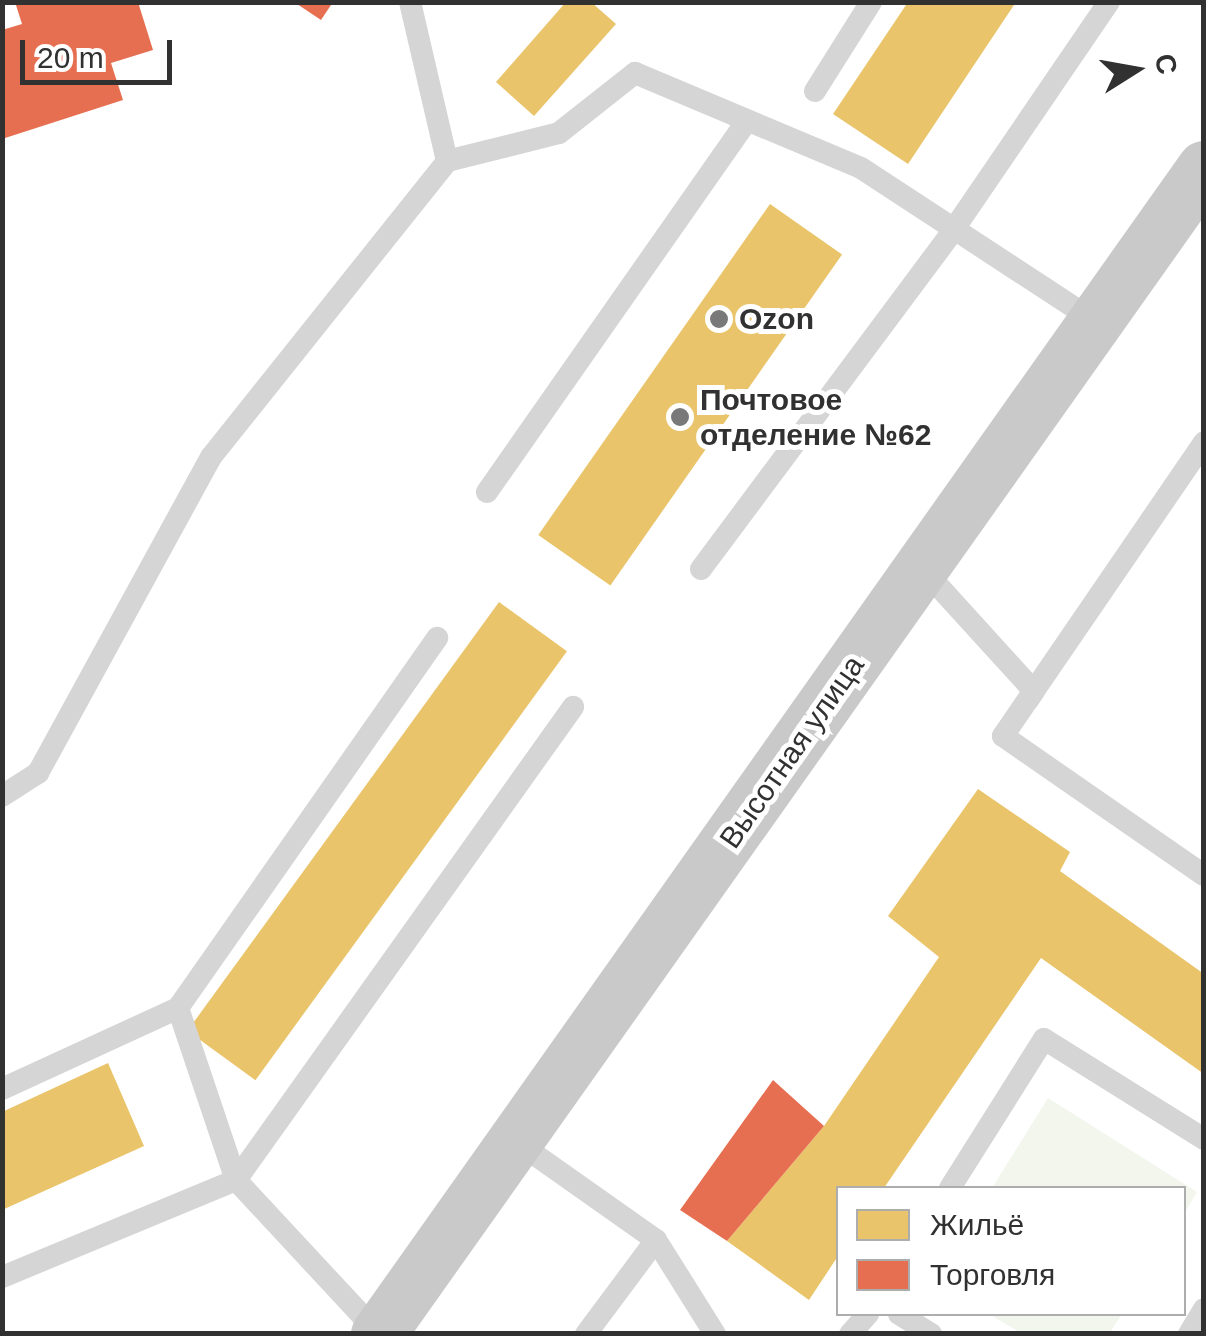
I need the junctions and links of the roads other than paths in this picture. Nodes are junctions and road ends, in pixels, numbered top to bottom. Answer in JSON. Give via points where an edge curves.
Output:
{"nodes":[{"id":1,"x":410,"y":2,"type":"edge"},
{"id":2,"x":871,"y":2,"type":"edge"},
{"id":3,"x":1109,"y":2,"type":"edge"},
{"id":4,"x":815,"y":91,"type":"dead end"},
{"id":5,"x":746,"y":122,"type":"junction"},
{"id":6,"x":447,"y":162,"type":"junction"},
{"id":7,"x":1204,"y":168,"type":"edge"},
{"id":8,"x":954,"y":229,"type":"junction"},
{"id":9,"x":1096,"y":322,"type":"junction"},
{"id":10,"x":1204,"y":442,"type":"edge"},
{"id":11,"x":487,"y":492,"type":"dead end"},
{"id":12,"x":922,"y":568,"type":"junction"},
{"id":13,"x":701,"y":569,"type":"dead end"},
{"id":14,"x":438,"y":638,"type":"dead end"},
{"id":15,"x":1034,"y":691,"type":"junction"},
{"id":16,"x":572,"y":707,"type":"dead end"},
{"id":17,"x":2,"y":796,"type":"edge"},
{"id":18,"x":1204,"y":875,"type":"edge"},
{"id":19,"x":178,"y":1008,"type":"junction"},
{"id":20,"x":2,"y":1090,"type":"edge"},
{"id":21,"x":1204,"y":1139,"type":"edge"},
{"id":22,"x":517,"y":1142,"type":"junction"},
{"id":23,"x":236,"y":1180,"type":"junction"},
{"id":24,"x":951,"y":1186,"type":"edge"},
{"id":25,"x":656,"y":1240,"type":"junction"},
{"id":26,"x":2,"y":1278,"type":"edge"},
{"id":27,"x":1204,"y":1309,"type":"edge"},
{"id":28,"x":902,"y":1316,"type":"edge"},
{"id":29,"x":378,"y":1334,"type":"edge"},
{"id":30,"x":586,"y":1334,"type":"edge"},
{"id":31,"x":716,"y":1334,"type":"edge"},
{"id":32,"x":931,"y":1334,"type":"edge"},
{"id":33,"x":1188,"y":1334,"type":"edge"}],
"edges":[{"from":1,"to":6,"type":"lane"},
{"from":2,"to":4,"type":"lane"},
{"from":3,"to":8,"type":"lane"},
{"from":5,"to":6,"type":"lane","via":[[635,73],[558,134]]},
{"from":5,"to":8,"type":"lane","via":[[861,168]]},
{"from":5,"to":11,"type":"lane"},
{"from":6,"to":17,"type":"lane","via":[[211,457],[38,773]]},
{"from":7,"to":9,"type":"main road","name":"Высотная улица"},
{"from":8,"to":9,"type":"lane"},
{"from":8,"to":13,"type":"lane"},
{"from":9,"to":12,"type":"main road","name":"Высотная улица"},
{"from":10,"to":15,"type":"lane"},
{"from":12,"to":15,"type":"lane"},
{"from":12,"to":22,"type":"main road","name":"Высотная улица"},
{"from":14,"to":19,"type":"lane"},
{"from":15,"to":18,"type":"lane","via":[[1003,736]]},
{"from":16,"to":23,"type":"lane"},
{"from":19,"to":20,"type":"lane"},
{"from":19,"to":23,"type":"lane"},
{"from":21,"to":24,"type":"lane","via":[[1044,1039]]},
{"from":22,"to":25,"type":"lane"},
{"from":22,"to":29,"type":"main road","name":"Высотная улица"},
{"from":23,"to":26,"type":"lane"},
{"from":23,"to":29,"type":"lane"},
{"from":25,"to":30,"type":"lane"},
{"from":25,"to":31,"type":"lane"},
{"from":27,"to":33,"type":"lane"},
{"from":28,"to":32,"type":"lane"}]}
